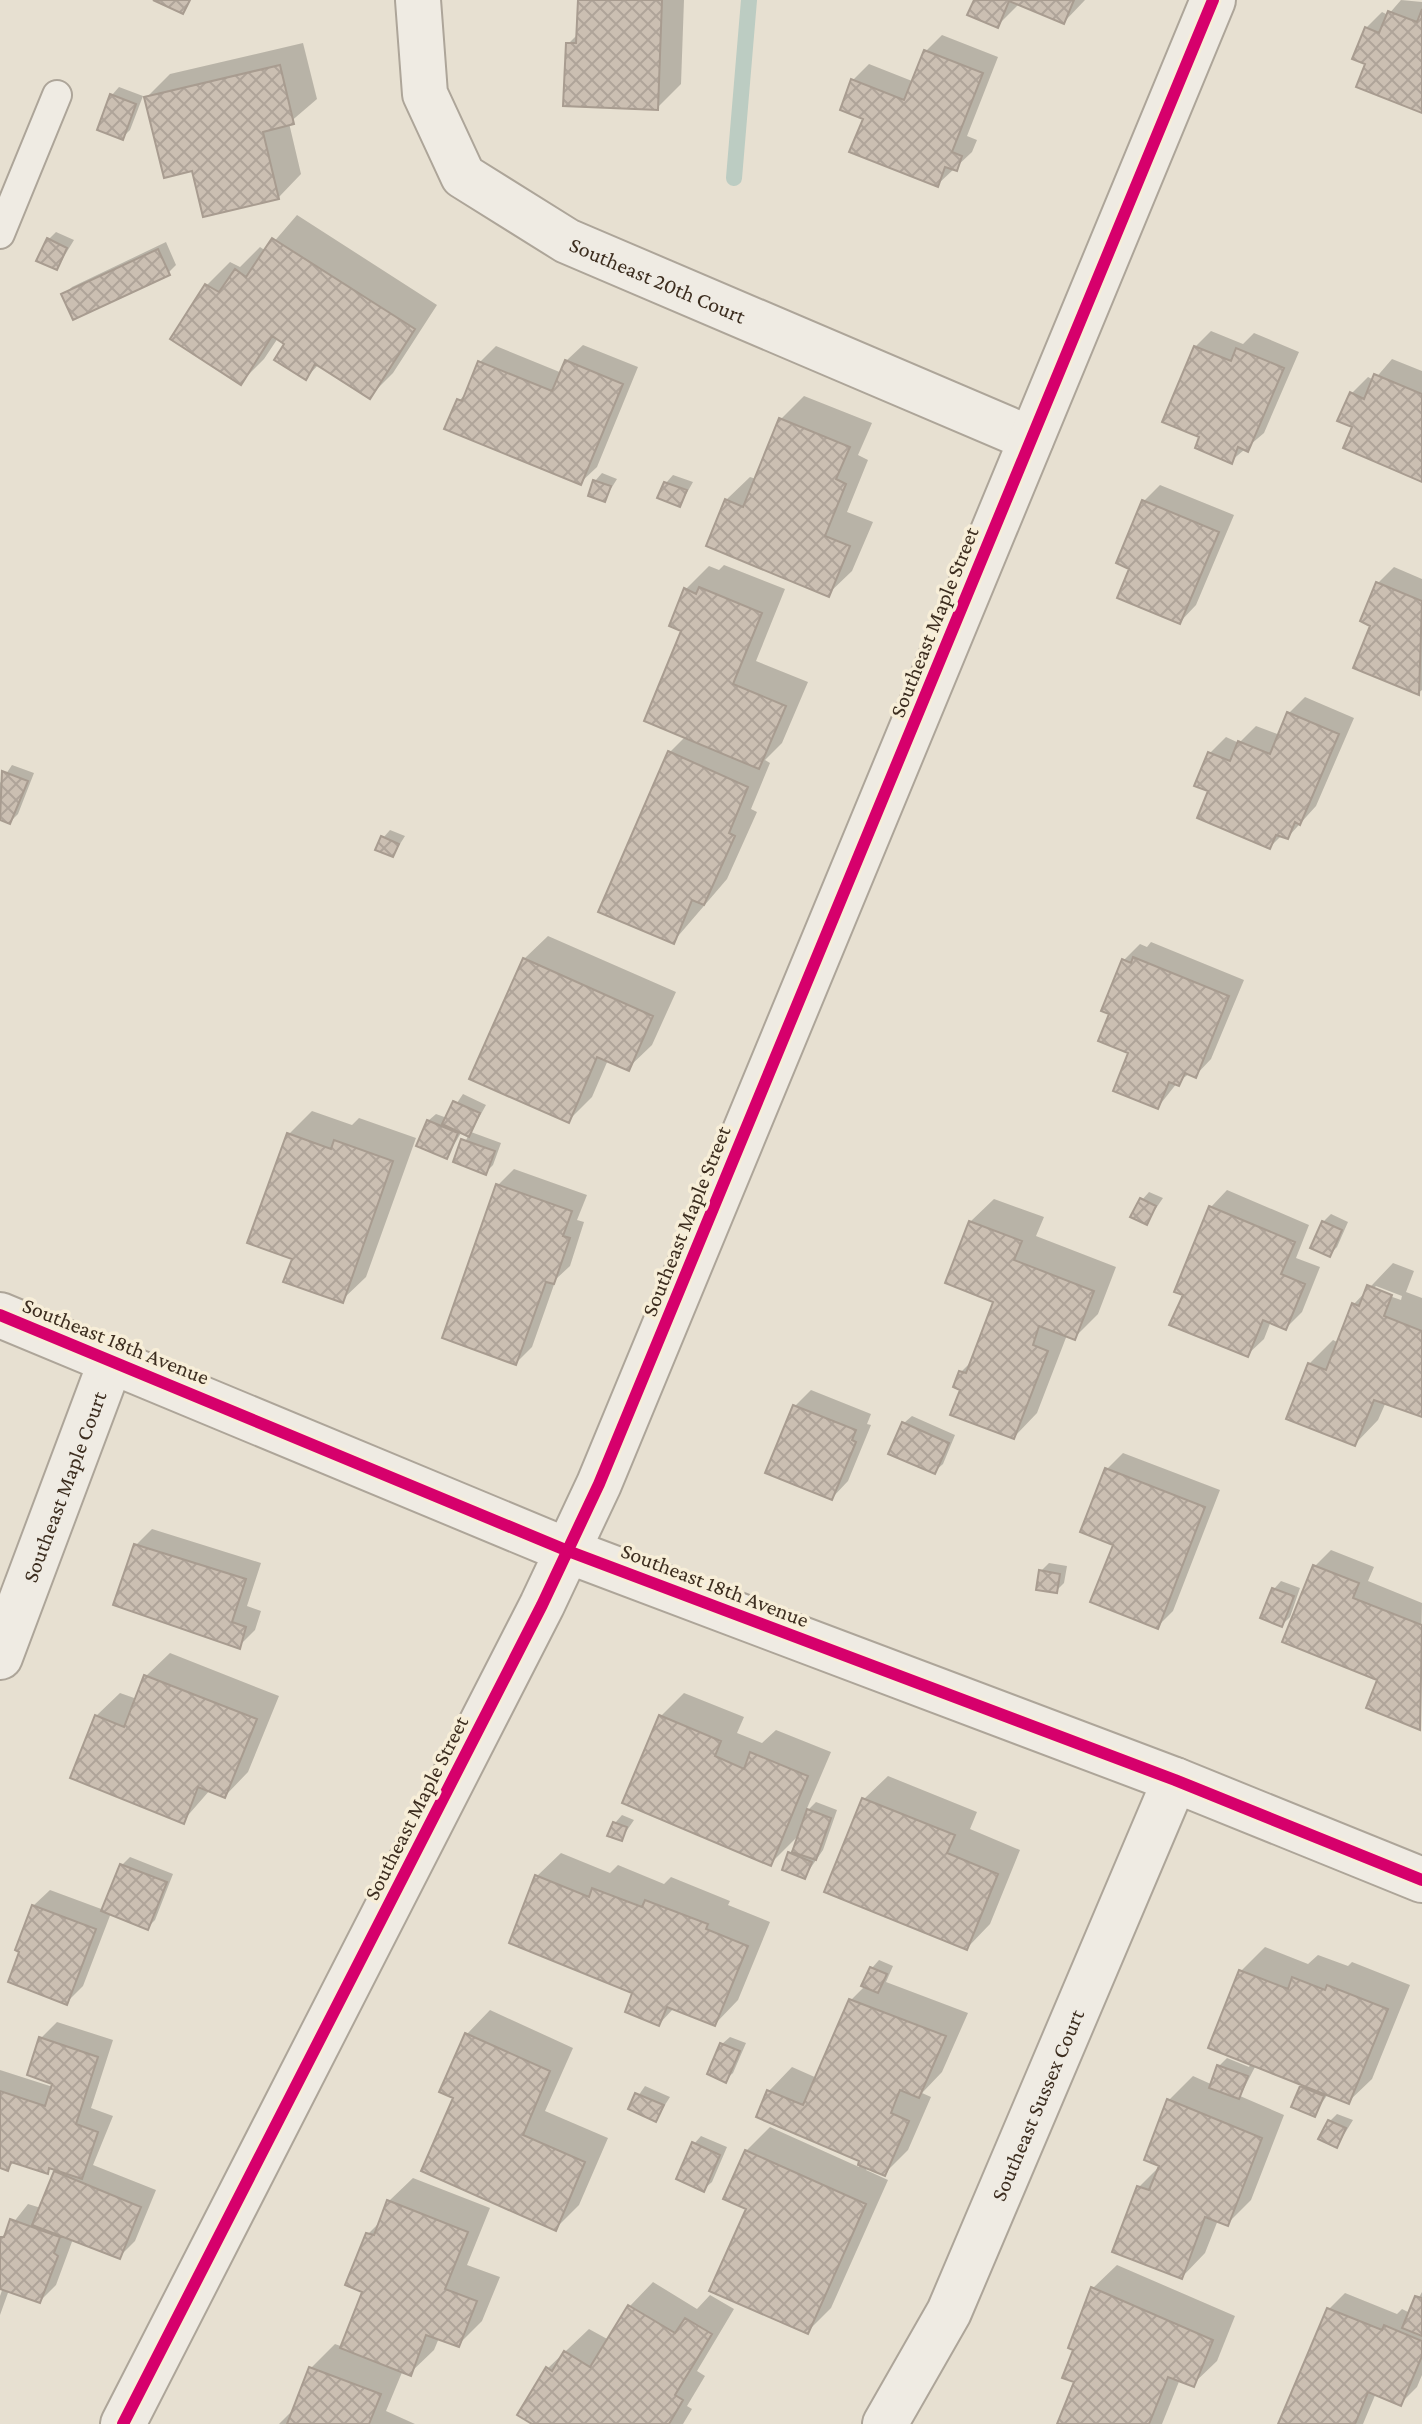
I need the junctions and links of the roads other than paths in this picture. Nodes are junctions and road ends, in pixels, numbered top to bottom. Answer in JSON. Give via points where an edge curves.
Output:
{"nodes":[{"id":1,"x":418,"y":0,"type":"edge"},
{"id":2,"x":1213,"y":0,"type":"edge"},
{"id":3,"x":57,"y":95,"type":"dead end"},
{"id":4,"x":0,"y":234,"type":"edge"},
{"id":5,"x":1031,"y":439,"type":"junction"},
{"id":6,"x":0,"y":1315,"type":"edge"},
{"id":7,"x":111,"y":1361,"type":"junction"},
{"id":8,"x":568,"y":1551,"type":"junction"},
{"id":9,"x":0,"y":1657,"type":"edge"},
{"id":10,"x":1175,"y":1780,"type":"junction"},
{"id":11,"x":1422,"y":1880,"type":"edge"},
{"id":12,"x":123,"y":2424,"type":"edge"},
{"id":13,"x":885,"y":2424,"type":"edge"}],
"edges":[{"from":1,"to":5,"type":"street","name":"Southeast 20th Court","via":[[425,94],[463,176],[567,241]]},
{"from":2,"to":5,"type":"street","name":"Southeast Maple Street"},
{"from":3,"to":4,"type":"lane"},
{"from":5,"to":8,"type":"street","name":"Southeast Maple Street"},
{"from":6,"to":7,"type":"street","name":"Southeast 18th Avenue"},
{"from":7,"to":8,"type":"street","name":"Southeast 18th Avenue"},
{"from":7,"to":9,"type":"street","name":"Southeast Maple Court"},
{"from":8,"to":10,"type":"street","name":"Southeast 18th Avenue"},
{"from":8,"to":12,"type":"street","name":"Southeast Maple Street"},
{"from":10,"to":11,"type":"street","name":"Southeast 18th Avenue"},
{"from":10,"to":13,"type":"street","name":"Southeast Sussex Court","via":[[949,2312]]}]}
